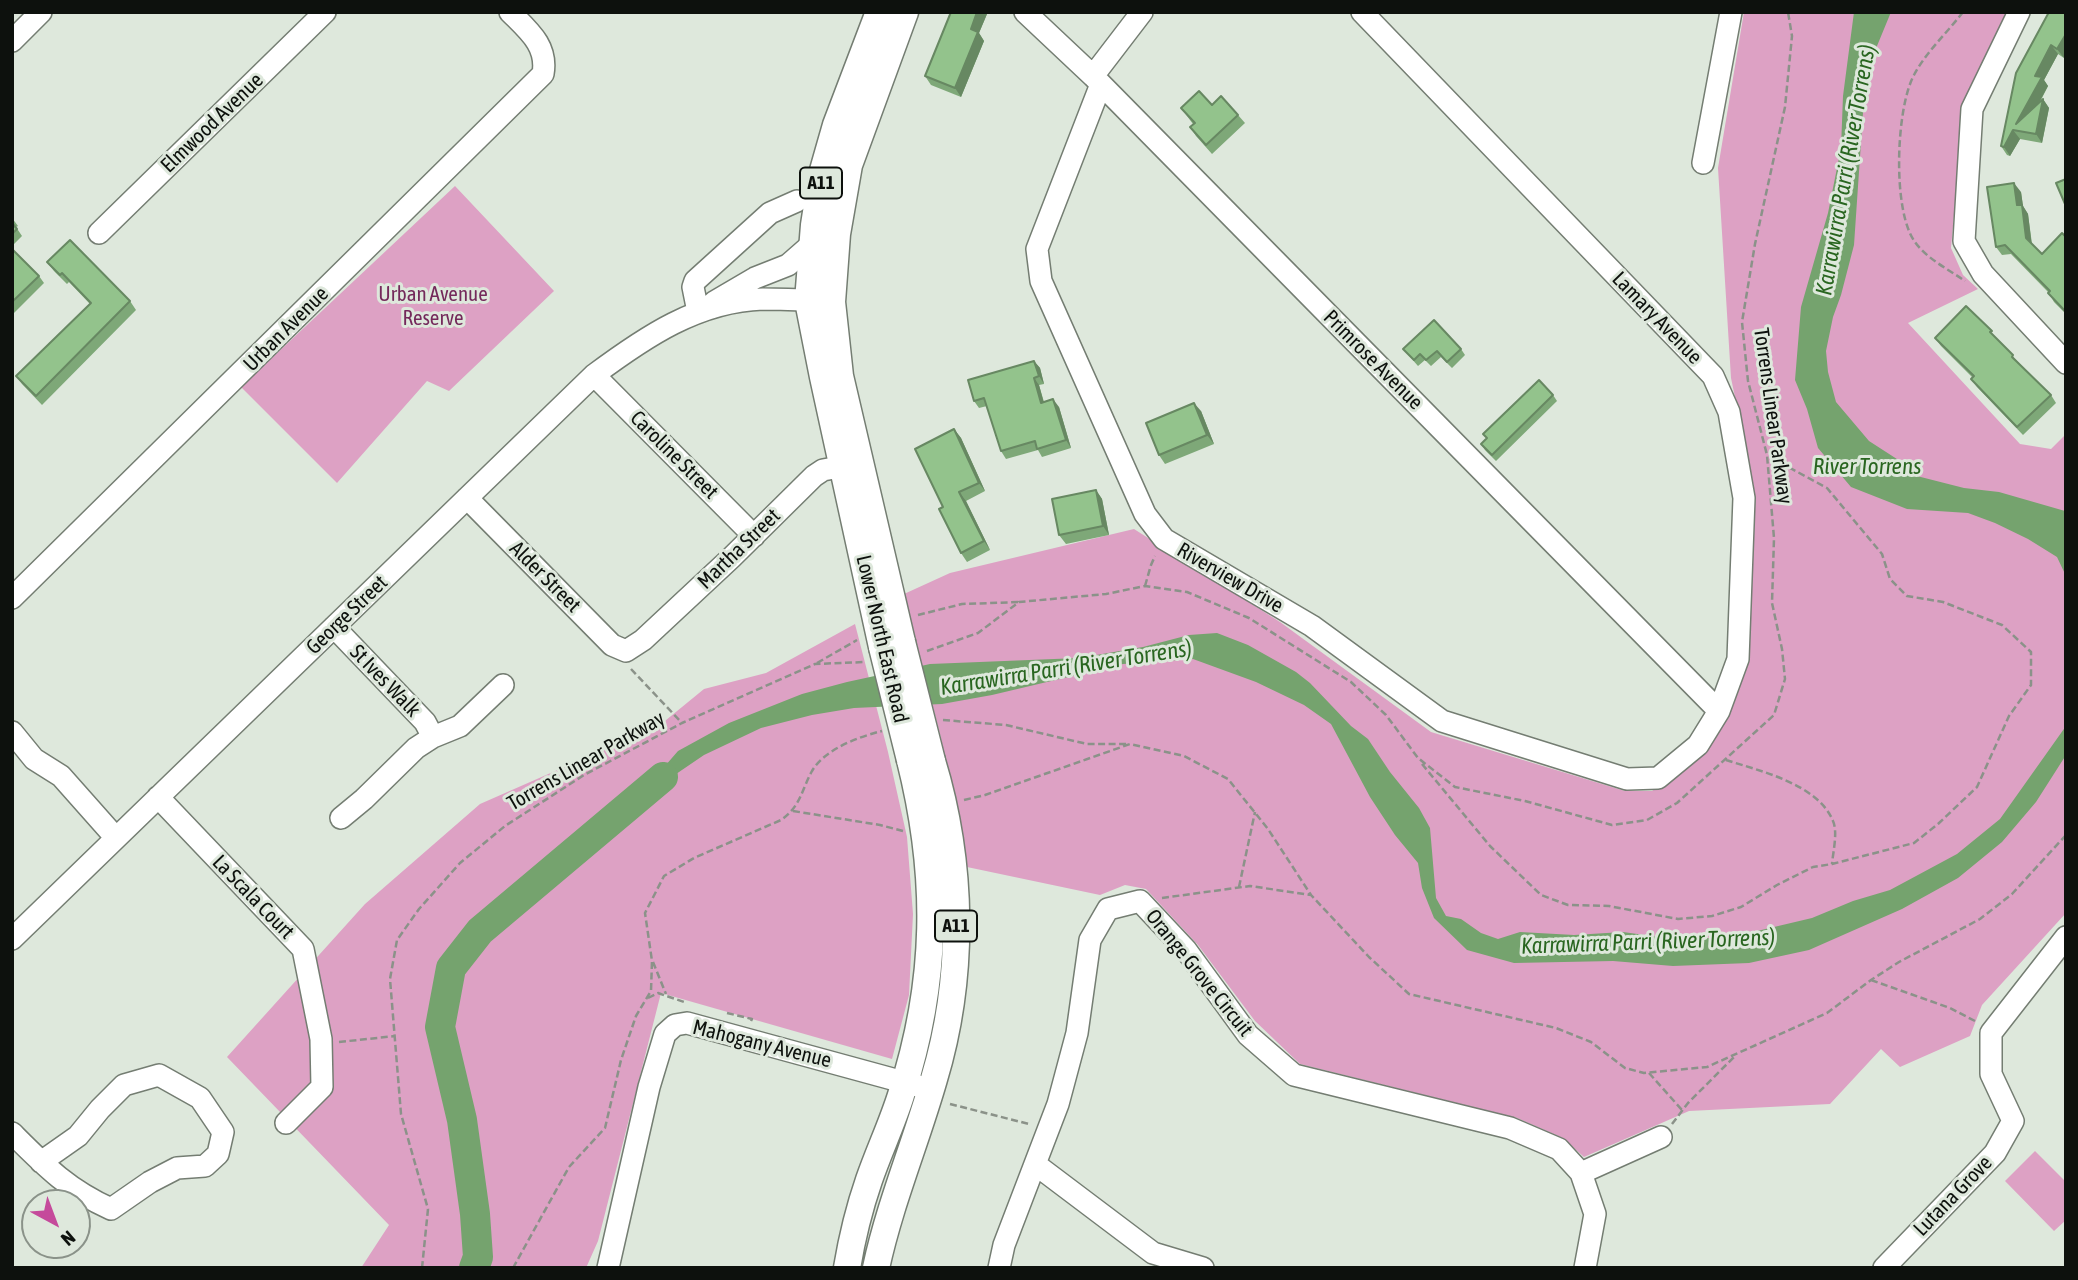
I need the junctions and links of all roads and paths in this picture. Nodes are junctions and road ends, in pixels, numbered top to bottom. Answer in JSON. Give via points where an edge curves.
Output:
{"nodes":[{"id":1,"x":41,"y":12,"type":"edge"},
{"id":2,"x":325,"y":12,"type":"edge"},
{"id":3,"x":510,"y":12,"type":"edge"},
{"id":4,"x":879,"y":12,"type":"edge"},
{"id":5,"x":905,"y":12,"type":"edge"},
{"id":6,"x":1025,"y":12,"type":"edge"},
{"id":7,"x":1142,"y":12,"type":"edge"},
{"id":8,"x":1362,"y":12,"type":"edge"},
{"id":9,"x":1731,"y":12,"type":"edge"},
{"id":10,"x":1788,"y":12,"type":"edge"},
{"id":11,"x":1963,"y":12,"type":"edge"},
{"id":12,"x":2019,"y":12,"type":"edge"},
{"id":13,"x":12,"y":41,"type":"edge"},
{"id":14,"x":869,"y":75,"type":"junction"},
{"id":15,"x":1097,"y":80,"type":"junction"},
{"id":16,"x":1703,"y":163,"type":"dead end"},
{"id":17,"x":797,"y":201,"type":"dead end"},
{"id":18,"x":99,"y":233,"type":"dead end"},
{"id":19,"x":812,"y":244,"type":"junction"},
{"id":20,"x":1983,"y":274,"type":"junction"},
{"id":21,"x":820,"y":301,"type":"junction"},
{"id":22,"x":698,"y":312,"type":"junction"},
{"id":23,"x":2066,"y":363,"type":"edge"},
{"id":24,"x":594,"y":375,"type":"junction"},
{"id":25,"x":1767,"y":455,"type":"junction"},
{"id":26,"x":851,"y":465,"type":"junction"},
{"id":27,"x":467,"y":498,"type":"junction"},
{"id":28,"x":754,"y":536,"type":"junction"},
{"id":29,"x":1164,"y":539,"type":"junction"},
{"id":30,"x":1145,"y":586,"type":"junction"},
{"id":31,"x":12,"y":598,"type":"edge"},
{"id":32,"x":334,"y":627,"type":"junction"},
{"id":33,"x":893,"y":650,"type":"junction"},
{"id":34,"x":626,"y":651,"type":"junction"},
{"id":35,"x":503,"y":685,"type":"dead end"},
{"id":36,"x":1719,"y":711,"type":"junction"},
{"id":37,"x":938,"y":721,"type":"dead end"},
{"id":38,"x":682,"y":723,"type":"junction"},
{"id":39,"x":890,"y":729,"type":"dead end"},
{"id":40,"x":12,"y":732,"type":"edge"},
{"id":41,"x":433,"y":737,"type":"junction"},
{"id":42,"x":1130,"y":744,"type":"junction"},
{"id":43,"x":1418,"y":758,"type":"junction"},
{"id":44,"x":1726,"y":760,"type":"junction"},
{"id":45,"x":921,"y":761,"type":"junction"},
{"id":46,"x":158,"y":797,"type":"junction"},
{"id":47,"x":944,"y":804,"type":"junction"},
{"id":48,"x":793,"y":811,"type":"junction"},
{"id":49,"x":1255,"y":812,"type":"junction"},
{"id":50,"x":341,"y":818,"type":"dead end"},
{"id":51,"x":2066,"y":835,"type":"edge"},
{"id":52,"x":926,"y":837,"type":"junction"},
{"id":53,"x":116,"y":838,"type":"junction"},
{"id":54,"x":1832,"y":864,"type":"junction"},
{"id":55,"x":1239,"y":888,"type":"junction"},
{"id":56,"x":1311,"y":895,"type":"junction"},
{"id":57,"x":1140,"y":901,"type":"junction"},
{"id":58,"x":2066,"y":937,"type":"edge"},
{"id":59,"x":12,"y":939,"type":"edge"},
{"id":60,"x":652,"y":961,"type":"junction"},
{"id":61,"x":1871,"y":980,"type":"junction"},
{"id":62,"x":666,"y":995,"type":"dead end"},
{"id":63,"x":1991,"y":1033,"type":"junction"},
{"id":64,"x":395,"y":1036,"type":"junction"},
{"id":65,"x":321,"y":1045,"type":"junction"},
{"id":66,"x":1738,"y":1052,"type":"junction"},
{"id":67,"x":1649,"y":1073,"type":"junction"},
{"id":68,"x":905,"y":1082,"type":"junction"},
{"id":69,"x":931,"y":1090,"type":"junction"},
{"id":70,"x":958,"y":1105,"type":"dead end"},
{"id":71,"x":1683,"y":1110,"type":"junction"},
{"id":72,"x":286,"y":1123,"type":"dead end"},
{"id":73,"x":1049,"y":1129,"type":"junction"},
{"id":74,"x":12,"y":1133,"type":"edge"},
{"id":75,"x":1661,"y":1137,"type":"joint"},
{"id":76,"x":41,"y":1162,"type":"junction"},
{"id":77,"x":1035,"y":1164,"type":"junction"},
{"id":78,"x":1581,"y":1173,"type":"junction"},
{"id":79,"x":422,"y":1268,"type":"edge"},
{"id":80,"x":513,"y":1268,"type":"edge"},
{"id":81,"x":608,"y":1268,"type":"edge"},
{"id":82,"x":847,"y":1268,"type":"edge"},
{"id":83,"x":876,"y":1268,"type":"edge"},
{"id":84,"x":999,"y":1268,"type":"edge"},
{"id":85,"x":1203,"y":1268,"type":"edge"},
{"id":86,"x":1585,"y":1268,"type":"edge"},
{"id":87,"x":1884,"y":1268,"type":"edge"}],
"edges":[{"from":1,"to":13,"type":"street"},
{"from":2,"to":18,"type":"street","name":"Elmwood Avenue"},
{"from":3,"to":31,"type":"street","name":"Urban Avenue","via":[[537,39],[543,53],[543,74],[532,87]]},
{"from":4,"to":14,"type":"main road","name":"Lower North East Road","number":"A11"},
{"from":5,"to":14,"type":"main road","name":"Lower North East Road","number":"A11"},
{"from":6,"to":15,"type":"street","name":"Primrose Avenue"},
{"from":7,"to":15,"type":"street","name":"Riverview Drive"},
{"from":8,"to":36,"type":"street","name":"Lamary Avenue","via":[[1713,376],[1729,412],[1744,498],[1738,659]]},
{"from":9,"to":16,"type":"street"},
{"from":10,"to":25,"type":"path","name":"Torrens Linear Parkway","via":[[1792,36],[1785,107],[1742,322],[1748,381]]},
{"from":11,"to":20,"type":"path","via":[[1913,76],[1902,117],[1902,198],[1914,241],[1928,255],[1968,283]]},
{"from":12,"to":20,"type":"street","via":[[1972,109],[1964,241]]},
{"from":14,"to":19,"type":"main road","name":"Lower North East Road","number":"A11","via":[[830,144]]},
{"from":14,"to":21,"type":"main road","name":"Lower North East Road","number":"A11"},
{"from":15,"to":29,"type":"street","name":"Riverview Drive","via":[[1037,249],[1041,281],[1145,514]]},
{"from":15,"to":36,"type":"street","name":"Primrose Avenue"},
{"from":17,"to":22,"type":"street","via":[[770,213],[695,281]]},
{"from":19,"to":21,"type":"main road","name":"Lower North East Road","number":"A11"},
{"from":19,"to":22,"type":"street","name":"George Street","via":[[788,265],[755,278]]},
{"from":20,"to":23,"type":"street"},
{"from":21,"to":22,"type":"street","name":"George Street","via":[[762,299]]},
{"from":21,"to":26,"type":"main road","name":"Lower North East Road","number":"A11","via":[[841,376]]},
{"from":22,"to":24,"type":"street","name":"George Street","via":[[650,335]]},
{"from":24,"to":27,"type":"street","name":"George Street"},
{"from":24,"to":28,"type":"street","name":"Caroline Street"},
{"from":25,"to":44,"type":"path","name":"Torrens Linear Parkway","via":[[1774,538],[1772,603],[1784,679],[1773,715]]},
{"from":25,"to":54,"type":"path","via":[[1827,488],[1863,528],[1882,554],[1890,579],[1907,596],[1943,602],[2002,625],[2031,652],[2031,685],[2009,716],[1977,787],[1914,843]]},
{"from":26,"to":28,"type":"street","name":"Martha Street","via":[[819,472]]},
{"from":26,"to":33,"type":"main road","name":"Lower North East Road","number":"A11"},
{"from":27,"to":32,"type":"street","name":"George Street"},
{"from":27,"to":34,"type":"street","name":"Alder Street","via":[[612,645]]},
{"from":28,"to":34,"type":"street","name":"Martha Street"},
{"from":29,"to":30,"type":"path"},
{"from":29,"to":36,"type":"street","name":"Riverview Drive","via":[[1312,626],[1442,721],[1493,738],[1627,779],[1658,778],[1698,745]]},
{"from":30,"to":33,"type":"path","name":"Torrens Linear Parkway","via":[[1018,602],[978,633]]},
{"from":30,"to":43,"type":"path","name":"Torrens Linear Parkway","via":[[1187,592],[1249,618],[1302,650],[1351,682],[1386,715]]},
{"from":32,"to":41,"type":"street","name":"St Ives Walk","via":[[425,722]]},
{"from":32,"to":46,"type":"street","name":"George Street"},
{"from":33,"to":38,"type":"path","name":"Torrens Linear Parkway","via":[[815,664]]},
{"from":33,"to":45,"type":"main road","name":"Lower North East Road","number":"A11","bridge":true},
{"from":34,"to":38,"type":"path","via":[[627,665]]},
{"from":35,"to":41,"type":"street","name":"St Ives Walk","via":[[460,726]]},
{"from":37,"to":42,"type":"path","via":[[1006,725],[1087,744]]},
{"from":38,"to":64,"type":"path","name":"Torrens Linear Parkway","via":[[584,775],[505,826],[460,863],[397,940],[390,979]]},
{"from":39,"to":48,"type":"path","via":[[835,749],[814,768]]},
{"from":40,"to":53,"type":"street","via":[[34,759],[61,776]]},
{"from":41,"to":50,"type":"street","name":"St Ives Walk","via":[[415,748]]},
{"from":42,"to":47,"type":"path","via":[[985,795]]},
{"from":42,"to":49,"type":"path","via":[[1184,756],[1228,779]]},
{"from":43,"to":44,"type":"path","name":"Torrens Linear Parkway","via":[[1455,787],[1612,825],[1647,820],[1677,803]]},
{"from":43,"to":54,"type":"path","via":[[1461,814],[1516,873],[1541,895],[1568,905],[1609,906],[1678,919],[1712,916],[1741,907],[1813,867]]},
{"from":44,"to":54,"type":"path","via":[[1780,777],[1822,802],[1835,823]]},
{"from":45,"to":47,"type":"main road","name":"Lower North East Road","number":"A11"},
{"from":45,"to":52,"type":"main road","name":"Lower North East Road","number":"A11"},
{"from":46,"to":53,"type":"street","name":"George Street"},
{"from":46,"to":65,"type":"street","name":"La Scala Court","via":[[303,949]]},
{"from":47,"to":69,"type":"main road","name":"Lower North East Road","number":"A11","via":[[955,885],[956,948],[949,1013]]},
{"from":48,"to":52,"type":"path"},
{"from":48,"to":60,"type":"path","via":[[664,876],[645,913]]},
{"from":49,"to":55,"type":"path"},
{"from":49,"to":56,"type":"path"},
{"from":51,"to":61,"type":"path","via":[[2012,894],[1980,919]]},
{"from":52,"to":68,"type":"main road","name":"Lower North East Road","number":"A11","via":[[929,971]]},
{"from":53,"to":59,"type":"street","name":"George Street"},
{"from":55,"to":56,"type":"path"},
{"from":55,"to":57,"type":"path"},
{"from":56,"to":67,"type":"path","via":[[1409,994],[1556,1028],[1591,1042],[1625,1068]]},
{"from":57,"to":73,"type":"street","name":"Orange Grove Circuit","via":[[1108,909],[1090,940],[1077,1033]]},
{"from":57,"to":78,"type":"street","name":"Orange Grove Circuit","via":[[1186,950],[1248,1035],[1294,1075],[1510,1128],[1559,1149]]},
{"from":58,"to":63,"type":"street"},
{"from":60,"to":62,"type":"path"},
{"from":60,"to":80,"type":"path","via":[[651,991],[636,1016],[621,1060],[605,1128],[569,1167]]},
{"from":61,"to":63,"type":"path","via":[[1950,1008]]},
{"from":61,"to":66,"type":"path","via":[[1827,1013]]},
{"from":63,"to":87,"type":"street","name":"Lutana Grove","via":[[1991,1074],[2012,1121],[1995,1153]]},
{"from":64,"to":65,"type":"path"},
{"from":64,"to":79,"type":"path","name":"Torrens Linear Parkway","via":[[401,1114],[428,1209]]},
{"from":65,"to":72,"type":"street","name":"La Scala Court","via":[[322,1087]]},
{"from":66,"to":67,"type":"path","via":[[1707,1067]]},
{"from":66,"to":71,"type":"path"},
{"from":67,"to":71,"type":"path"},
{"from":68,"to":69,"type":"street","name":"Mahogany Avenue"},
{"from":68,"to":81,"type":"street","name":"Mahogany Avenue","via":[[688,1023],[675,1025],[665,1034],[649,1087]]},
{"from":68,"to":82,"type":"main road","name":"Lower North East Road","number":"A11","via":[[869,1180]]},
{"from":69,"to":83,"type":"main road","name":"Lower North East Road","number":"A11"},
{"from":70,"to":73,"type":"path"},
{"from":71,"to":75,"type":"path"},
{"from":73,"to":77,"type":"street","name":"Orange Grove Circuit"},
{"from":74,"to":76,"type":"street"},
{"from":75,"to":78,"type":"street"},
{"from":76,"to":76,"type":"street","via":[[63,1183],[111,1209],[177,1168],[205,1166],[218,1154],[223,1132],[200,1098],[159,1075],[124,1085],[78,1136]]},
{"from":77,"to":84,"type":"street","name":"Orange Grove Circuit"},
{"from":77,"to":85,"type":"street","via":[[1153,1253]]},
{"from":78,"to":86,"type":"street","name":"Orange Grove Circuit","via":[[1595,1214]]}]}
